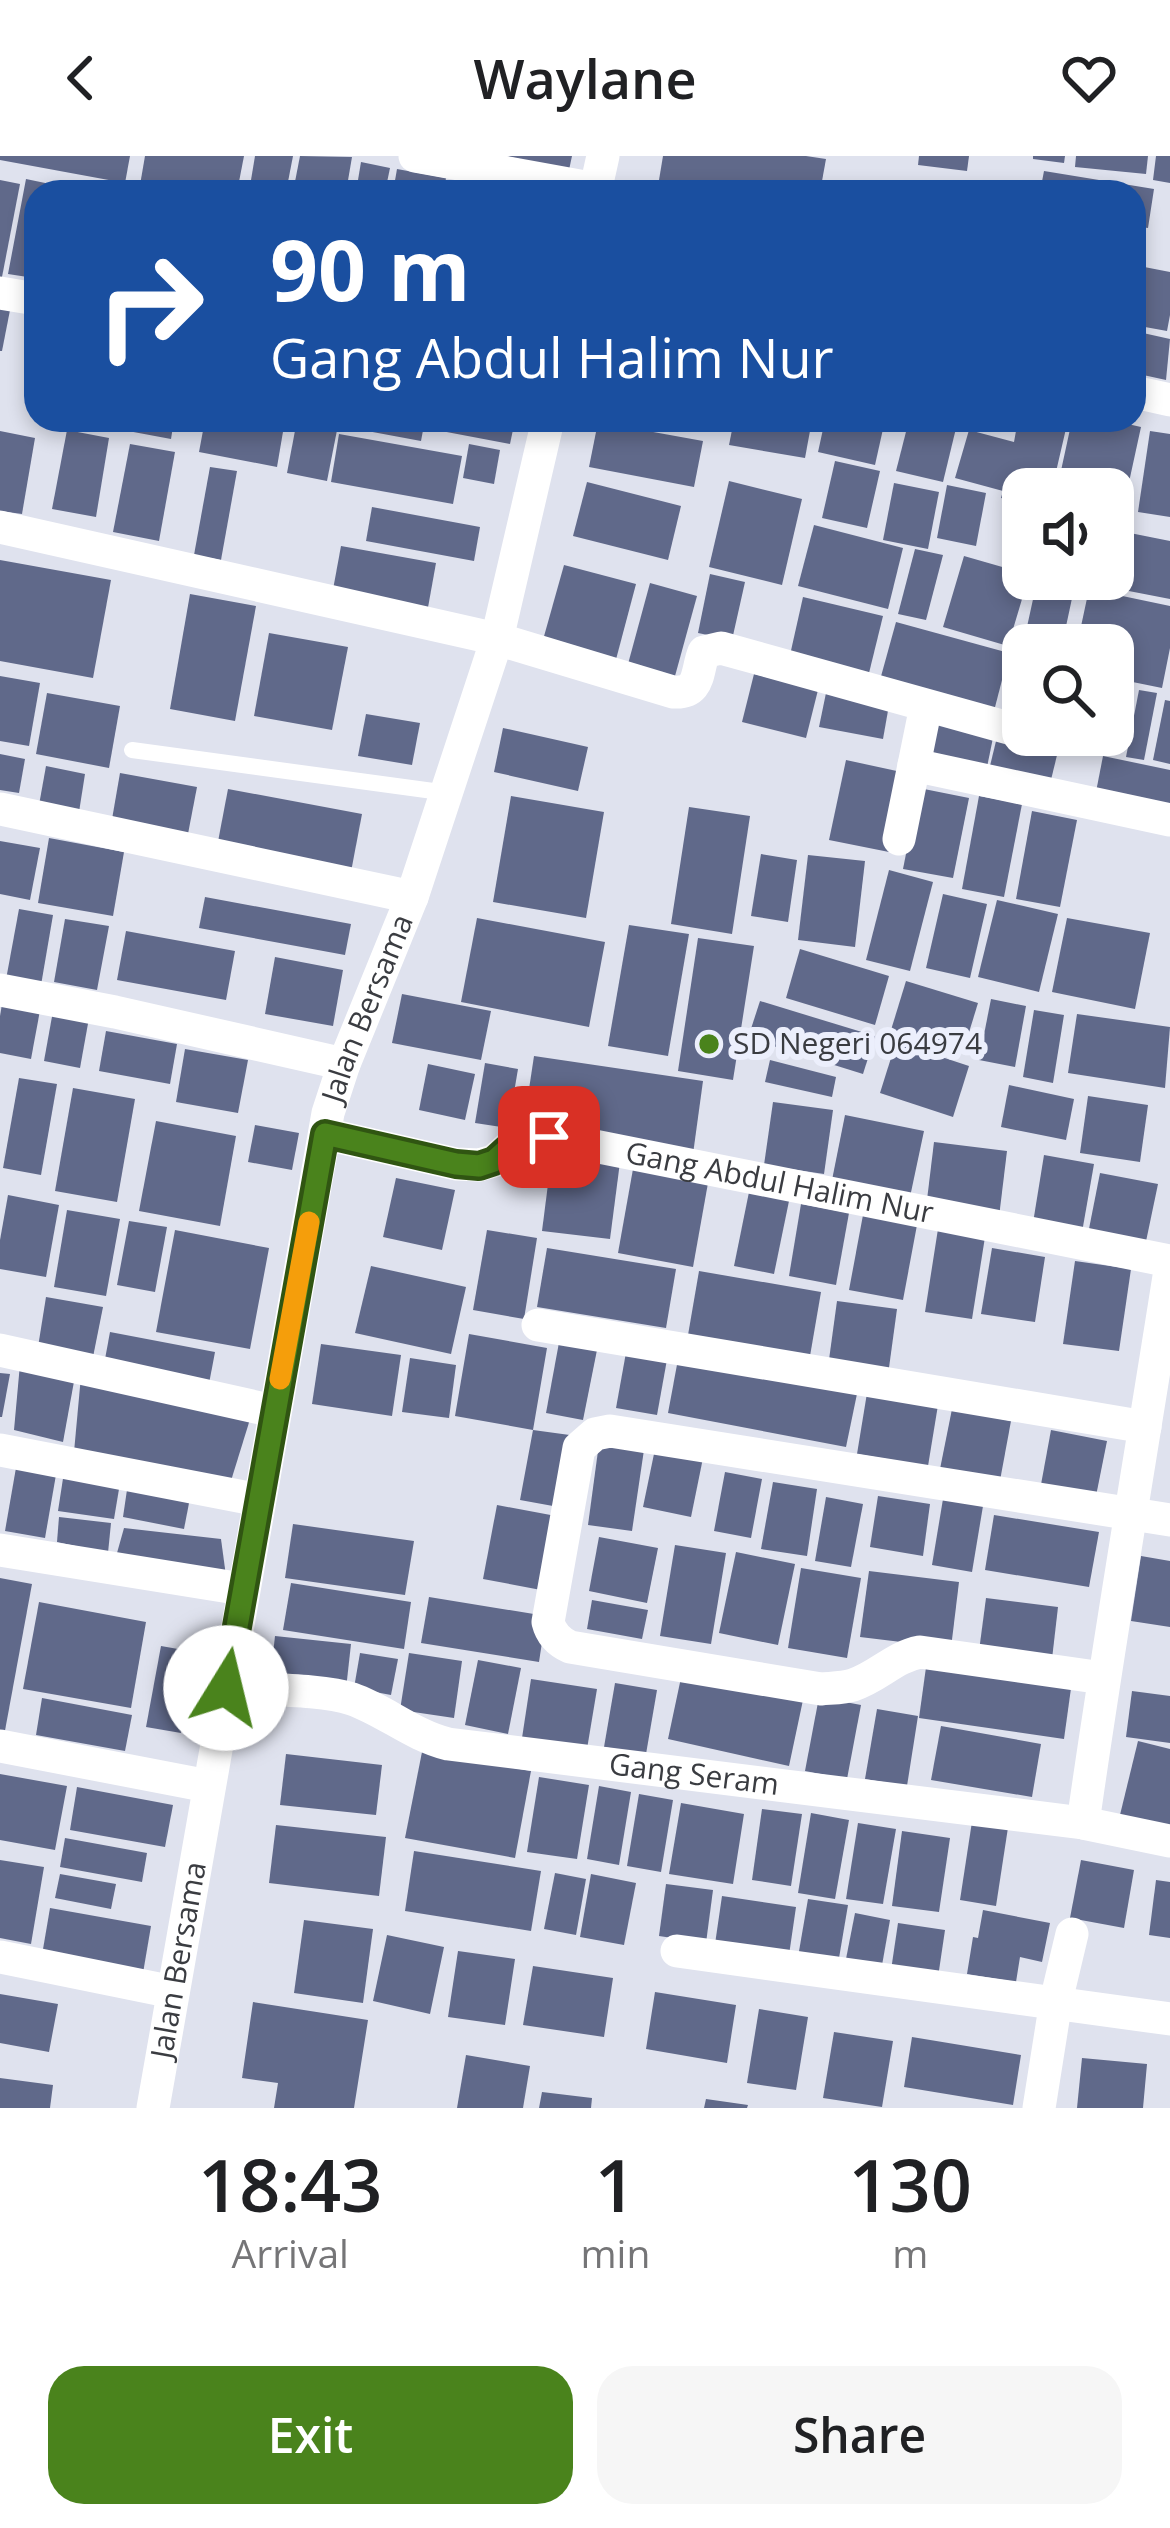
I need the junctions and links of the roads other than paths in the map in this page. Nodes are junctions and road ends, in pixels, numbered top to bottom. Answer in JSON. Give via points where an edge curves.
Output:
{"nodes":[{"id":1,"x":415,"y":156,"type":"edge"},
{"id":2,"x":598,"y":179,"type":"edge"},
{"id":3,"x":545,"y":432,"type":"edge"},
{"id":4,"x":0,"y":527,"type":"edge"},
{"id":5,"x":497,"y":639,"type":"junction"},
{"id":6,"x":926,"y":706,"type":"junction"},
{"id":7,"x":1002,"y":726,"type":"edge"},
{"id":8,"x":132,"y":750,"type":"dead end"},
{"id":9,"x":914,"y":765,"type":"junction"},
{"id":10,"x":448,"y":793,"type":"junction"},
{"id":11,"x":0,"y":809,"type":"edge"},
{"id":12,"x":1170,"y":820,"type":"edge"},
{"id":13,"x":899,"y":838,"type":"dead end"},
{"id":14,"x":412,"y":897,"type":"junction"},
{"id":15,"x":0,"y":990,"type":"edge"},
{"id":16,"x":344,"y":1064,"type":"junction"},
{"id":17,"x":325,"y":1134,"type":"junction"},
{"id":18,"x":1170,"y":1261,"type":"edge"},
{"id":19,"x":1170,"y":1270,"type":"edge"},
{"id":20,"x":538,"y":1325,"type":"dead end"},
{"id":21,"x":0,"y":1350,"type":"edge"},
{"id":22,"x":274,"y":1411,"type":"junction"},
{"id":23,"x":1145,"y":1427,"type":"junction"},
{"id":24,"x":0,"y":1450,"type":"edge"},
{"id":25,"x":259,"y":1500,"type":"junction"},
{"id":26,"x":1132,"y":1513,"type":"junction"},
{"id":27,"x":1170,"y":1520,"type":"edge"},
{"id":28,"x":0,"y":1550,"type":"edge"},
{"id":29,"x":242,"y":1589,"type":"junction"},
{"id":30,"x":1103,"y":1678,"type":"junction"},
{"id":31,"x":226,"y":1688,"type":"junction"},
{"id":32,"x":0,"y":1745,"type":"edge"},
{"id":33,"x":208,"y":1786,"type":"junction"},
{"id":34,"x":1083,"y":1823,"type":"junction"},
{"id":35,"x":1170,"y":1841,"type":"edge"},
{"id":36,"x":1072,"y":1934,"type":"dead end"},
{"id":37,"x":677,"y":1951,"type":"dead end"},
{"id":38,"x":0,"y":1957,"type":"edge"},
{"id":39,"x":173,"y":1992,"type":"junction"},
{"id":40,"x":1056,"y":2001,"type":"junction"},
{"id":41,"x":1170,"y":2019,"type":"edge"},
{"id":42,"x":153,"y":2108,"type":"edge"},
{"id":43,"x":1039,"y":2108,"type":"edge"}],
"edges":[{"from":1,"to":2,"type":"street"},
{"from":3,"to":5,"type":"street","name":"Jalan Bersama"},
{"from":4,"to":5,"type":"street"},
{"from":5,"to":6,"type":"street","via":[[680,692],[696,685],[704,652],[721,648]]},
{"from":5,"to":10,"type":"street","name":"Jalan Bersama"},
{"from":6,"to":7,"type":"street"},
{"from":6,"to":9,"type":"street"},
{"from":8,"to":10,"type":"lane"},
{"from":9,"to":12,"type":"street"},
{"from":9,"to":13,"type":"street"},
{"from":10,"to":14,"type":"street","name":"Jalan Bersama"},
{"from":11,"to":14,"type":"street"},
{"from":14,"to":16,"type":"street","name":"Jalan Bersama"},
{"from":15,"to":16,"type":"street"},
{"from":16,"to":17,"type":"street","name":"Jalan Bersama"},
{"from":17,"to":18,"type":"street","name":"Gang Abdul Halim Nur","via":[[479,1166],[515,1142],[549,1137]]},
{"from":17,"to":22,"type":"street","name":"Jalan Bersama"},
{"from":19,"to":23,"type":"street"},
{"from":20,"to":23,"type":"street"},
{"from":21,"to":22,"type":"street"},
{"from":22,"to":25,"type":"street","name":"Jalan Bersama"},
{"from":23,"to":26,"type":"street"},
{"from":24,"to":25,"type":"street"},
{"from":25,"to":29,"type":"street","name":"Jalan Bersama"},
{"from":26,"to":27,"type":"street"},
{"from":26,"to":30,"type":"street"},
{"from":26,"to":30,"type":"street","via":[[610,1431],[586,1440],[574,1465],[548,1622],[570,1647],[821,1689],[851,1686],[920,1652]]},
{"from":28,"to":29,"type":"street"},
{"from":29,"to":31,"type":"street","name":"Jalan Bersama"},
{"from":30,"to":34,"type":"street"},
{"from":31,"to":33,"type":"street","name":"Jalan Bersama"},
{"from":31,"to":34,"type":"street","name":"Gang Seram","via":[[351,1699],[448,1744]]},
{"from":32,"to":33,"type":"street"},
{"from":33,"to":39,"type":"street","name":"Jalan Bersama"},
{"from":34,"to":35,"type":"street","name":"Gang Seram"},
{"from":36,"to":40,"type":"street"},
{"from":37,"to":40,"type":"street"},
{"from":38,"to":39,"type":"street"},
{"from":39,"to":42,"type":"street","name":"Jalan Bersama"},
{"from":40,"to":41,"type":"street"},
{"from":40,"to":43,"type":"street"}]}
